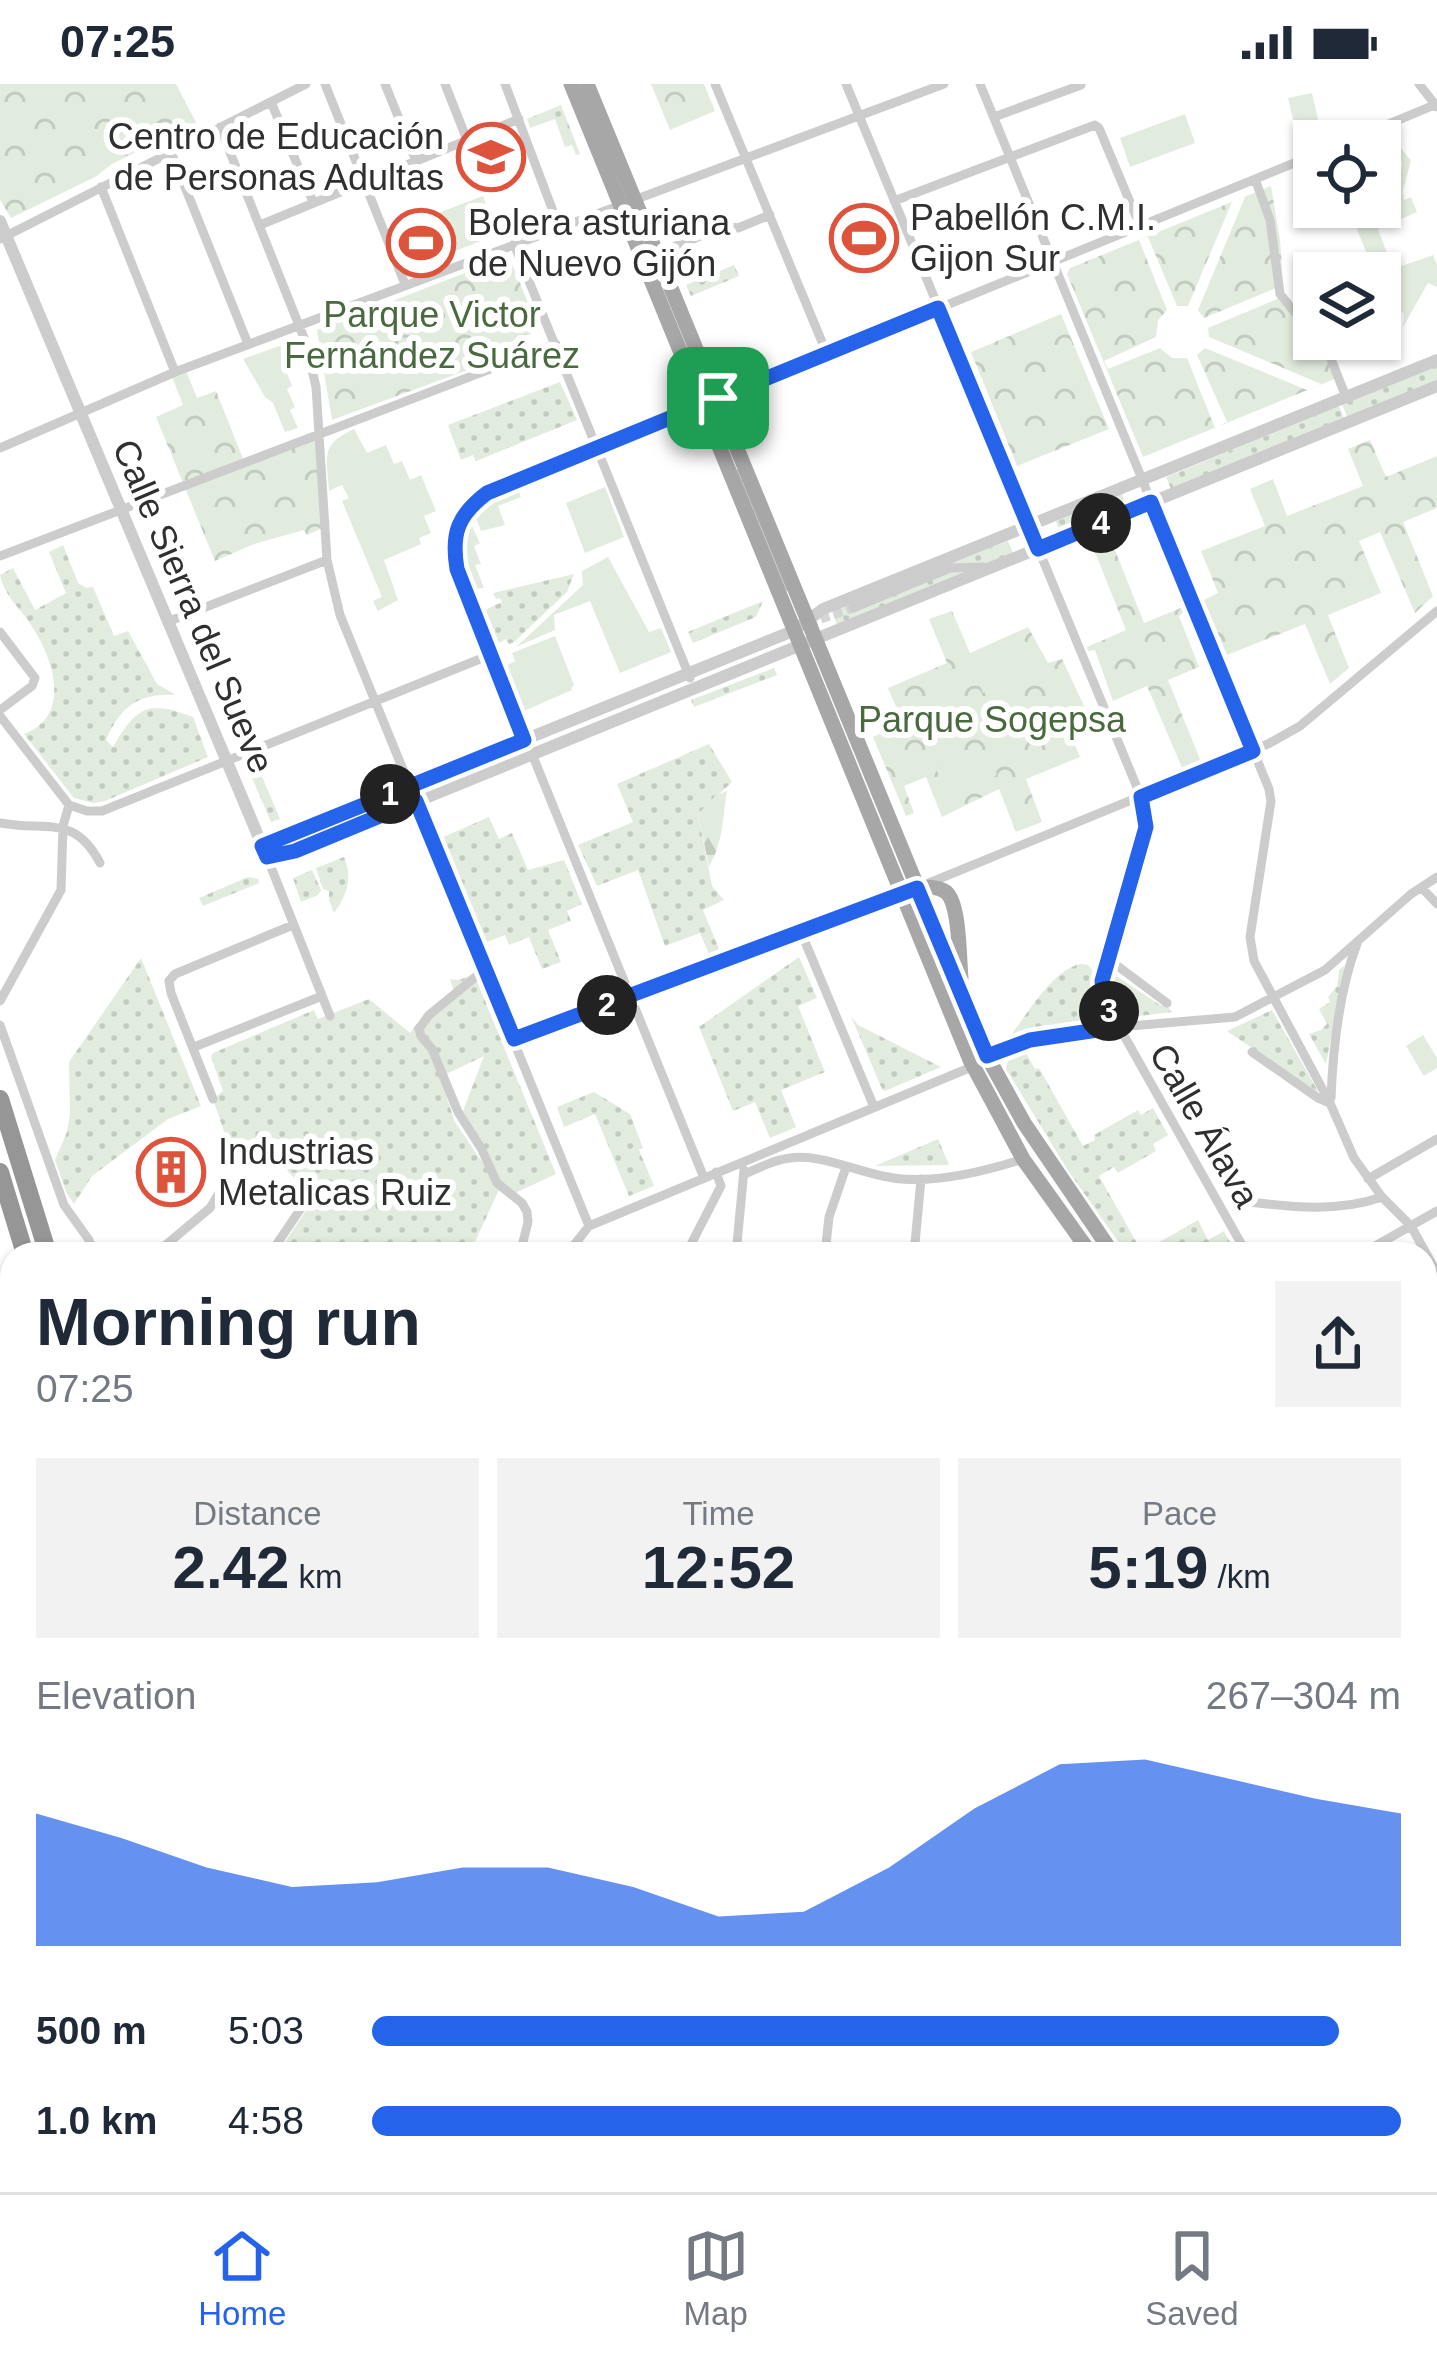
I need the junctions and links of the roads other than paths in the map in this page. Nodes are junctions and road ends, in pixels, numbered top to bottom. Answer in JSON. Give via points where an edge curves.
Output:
{"nodes":[{"id":1,"x":306,"y":84,"type":"edge"},
{"id":2,"x":325,"y":84,"type":"edge"},
{"id":3,"x":385,"y":84,"type":"edge"},
{"id":4,"x":445,"y":84,"type":"edge"},
{"id":5,"x":505,"y":84,"type":"edge"},
{"id":6,"x":572,"y":84,"type":"edge"},
{"id":7,"x":587,"y":84,"type":"edge"},
{"id":8,"x":715,"y":84,"type":"edge"},
{"id":9,"x":846,"y":84,"type":"edge"},
{"id":10,"x":944,"y":84,"type":"edge"},
{"id":11,"x":980,"y":84,"type":"edge"},
{"id":12,"x":1419,"y":84,"type":"edge"},
{"id":13,"x":1081,"y":85,"type":"edge"},
{"id":14,"x":271,"y":102,"type":"junction"},
{"id":15,"x":1436,"y":105,"type":"edge"},
{"id":16,"x":859,"y":116,"type":"junction"},
{"id":17,"x":994,"y":117,"type":"junction"},
{"id":18,"x":519,"y":119,"type":"junction"},
{"id":19,"x":1399,"y":120,"type":"edge"},
{"id":20,"x":220,"y":127,"type":"junction"},
{"id":21,"x":467,"y":140,"type":"junction"},
{"id":22,"x":171,"y":152,"type":"junction"},
{"id":23,"x":1010,"y":157,"type":"junction"},
{"id":24,"x":746,"y":158,"type":"junction"},
{"id":25,"x":416,"y":161,"type":"junction"},
{"id":26,"x":1293,"y":164,"type":"edge"},
{"id":27,"x":1255,"y":179,"type":"junction"},
{"id":28,"x":364,"y":181,"type":"junction"},
{"id":29,"x":101,"y":187,"type":"junction"},
{"id":30,"x":894,"y":201,"type":"junction"},
{"id":31,"x":313,"y":202,"type":"junction"},
{"id":32,"x":627,"y":202,"type":"junction"},
{"id":33,"x":770,"y":215,"type":"junction"},
{"id":34,"x":0,"y":221,"type":"edge"},
{"id":35,"x":260,"y":225,"type":"junction"},
{"id":36,"x":1140,"y":226,"type":"junction"},
{"id":37,"x":560,"y":227,"type":"junction"},
{"id":38,"x":4,"y":237,"type":"edge"},
{"id":39,"x":514,"y":244,"type":"junction"},
{"id":40,"x":669,"y":249,"type":"dead end"},
{"id":41,"x":1052,"y":261,"type":"junction"},
{"id":42,"x":405,"y":284,"type":"junction"},
{"id":43,"x":938,"y":308,"type":"junction"},
{"id":44,"x":1293,"y":310,"type":"edge"},
{"id":45,"x":301,"y":325,"type":"junction"},
{"id":46,"x":248,"y":344,"type":"junction"},
{"id":47,"x":556,"y":344,"type":"junction"},
{"id":48,"x":827,"y":354,"type":"junction"},
{"id":49,"x":1331,"y":360,"type":"edge"},
{"id":50,"x":1437,"y":360,"type":"edge"},
{"id":51,"x":175,"y":372,"type":"junction"},
{"id":52,"x":1437,"y":386,"type":"edge"},
{"id":53,"x":1344,"y":391,"type":"junction"},
{"id":54,"x":710,"y":401,"type":"junction"},
{"id":55,"x":81,"y":413,"type":"junction"},
{"id":56,"x":320,"y":434,"type":"junction"},
{"id":57,"x":0,"y":448,"type":"edge"},
{"id":58,"x":596,"y":448,"type":"junction"},
{"id":59,"x":721,"y":450,"type":"junction"},
{"id":60,"x":1142,"y":479,"type":"junction"},
{"id":61,"x":1151,"y":502,"type":"junction"},
{"id":62,"x":120,"y":508,"type":"junction"},
{"id":63,"x":1029,"y":526,"type":"junction"},
{"id":64,"x":1038,"y":549,"type":"junction"},
{"id":65,"x":2,"y":552,"type":"edge"},
{"id":66,"x":326,"y":560,"type":"junction"},
{"id":67,"x":993,"y":567,"type":"junction"},
{"id":68,"x":785,"y":587,"type":"dead end"},
{"id":69,"x":853,"y":608,"type":"tunnel mouth"},
{"id":70,"x":1437,"y":611,"type":"edge"},
{"id":71,"x":167,"y":622,"type":"junction"},
{"id":72,"x":0,"y":632,"type":"edge"},
{"id":73,"x":800,"y":633,"type":"junction"},
{"id":74,"x":817,"y":639,"type":"junction"},
{"id":75,"x":490,"y":656,"type":"junction"},
{"id":76,"x":691,"y":680,"type":"junction"},
{"id":77,"x":375,"y":702,"type":"junction"},
{"id":78,"x":0,"y":713,"type":"edge"},
{"id":79,"x":524,"y":740,"type":"junction"},
{"id":80,"x":1253,"y":751,"type":"junction"},
{"id":81,"x":530,"y":754,"type":"junction"},
{"id":82,"x":227,"y":762,"type":"junction"},
{"id":83,"x":410,"y":786,"type":"junction"},
{"id":84,"x":1141,"y":797,"type":"junction"},
{"id":85,"x":416,"y":801,"type":"junction"},
{"id":86,"x":69,"y":805,"type":"junction"},
{"id":87,"x":0,"y":823,"type":"edge"},
{"id":88,"x":63,"y":826,"type":"junction"},
{"id":89,"x":265,"y":852,"type":"junction"},
{"id":90,"x":285,"y":854,"type":"junction"},
{"id":91,"x":100,"y":862,"type":"dead end"},
{"id":92,"x":1437,"y":877,"type":"edge"},
{"id":93,"x":276,"y":882,"type":"junction"},
{"id":94,"x":1422,"y":888,"type":"junction"},
{"id":95,"x":909,"y":891,"type":"junction"},
{"id":96,"x":1437,"y":904,"type":"edge"},
{"id":97,"x":293,"y":925,"type":"junction"},
{"id":98,"x":801,"y":932,"type":"junction"},
{"id":99,"x":1358,"y":940,"type":"junction"},
{"id":100,"x":1107,"y":958,"type":"junction"},
{"id":101,"x":484,"y":970,"type":"junction"},
{"id":102,"x":322,"y":996,"type":"junction"},
{"id":103,"x":1276,"y":996,"type":"junction"},
{"id":104,"x":628,"y":997,"type":"junction"},
{"id":105,"x":964,"y":999,"type":"junction"},
{"id":106,"x":0,"y":1001,"type":"edge"},
{"id":107,"x":1168,"y":1003,"type":"dead end"},
{"id":108,"x":330,"y":1016,"type":"dead end"},
{"id":109,"x":0,"y":1025,"type":"edge"},
{"id":110,"x":1118,"y":1027,"type":"junction"},
{"id":111,"x":514,"y":1039,"type":"junction"},
{"id":112,"x":194,"y":1047,"type":"junction"},
{"id":113,"x":1252,"y":1052,"type":"dead end"},
{"id":114,"x":981,"y":1061,"type":"junction"},
{"id":115,"x":0,"y":1099,"type":"edge"},
{"id":116,"x":213,"y":1099,"type":"dead end"},
{"id":117,"x":1330,"y":1103,"type":"junction"},
{"id":118,"x":874,"y":1107,"type":"junction"},
{"id":119,"x":1437,"y":1139,"type":"edge"},
{"id":120,"x":1023,"y":1159,"type":"junction"},
{"id":121,"x":846,"y":1167,"type":"junction"},
{"id":122,"x":743,"y":1168,"type":"junction"},
{"id":123,"x":0,"y":1172,"type":"edge"},
{"id":124,"x":716,"y":1172,"type":"junction"},
{"id":125,"x":704,"y":1178,"type":"junction"},
{"id":126,"x":1368,"y":1179,"type":"junction"},
{"id":127,"x":921,"y":1180,"type":"junction"},
{"id":128,"x":225,"y":1183,"type":"dead end"},
{"id":129,"x":310,"y":1195,"type":"dead end"},
{"id":130,"x":1382,"y":1197,"type":"junction"},
{"id":131,"x":1234,"y":1200,"type":"dead end"},
{"id":132,"x":1437,"y":1211,"type":"edge"},
{"id":133,"x":589,"y":1226,"type":"junction"},
{"id":134,"x":1411,"y":1226,"type":"junction"},
{"id":135,"x":21,"y":1242,"type":"edge"},
{"id":136,"x":44,"y":1242,"type":"edge"},
{"id":137,"x":90,"y":1242,"type":"edge"},
{"id":138,"x":169,"y":1242,"type":"edge"},
{"id":139,"x":278,"y":1242,"type":"edge"},
{"id":140,"x":523,"y":1242,"type":"edge"},
{"id":141,"x":576,"y":1242,"type":"edge"},
{"id":142,"x":692,"y":1242,"type":"edge"},
{"id":143,"x":737,"y":1242,"type":"edge"},
{"id":144,"x":827,"y":1242,"type":"edge"},
{"id":145,"x":915,"y":1242,"type":"edge"},
{"id":146,"x":1082,"y":1242,"type":"edge"},
{"id":147,"x":1106,"y":1242,"type":"edge"},
{"id":148,"x":1240,"y":1242,"type":"edge"},
{"id":149,"x":1382,"y":1242,"type":"edge"},
{"id":150,"x":1420,"y":1242,"type":"edge"}],
"edges":[{"from":1,"to":14,"type":"street"},
{"from":2,"to":28,"type":"street"},
{"from":3,"to":25,"type":"street"},
{"from":4,"to":21,"type":"street"},
{"from":5,"to":18,"type":"street"},
{"from":6,"to":32,"type":"main road"},
{"from":7,"to":32,"type":"main road"},
{"from":8,"to":24,"type":"street"},
{"from":9,"to":16,"type":"street","name":"Calle Álava"},
{"from":10,"to":16,"type":"street"},
{"from":11,"to":17,"type":"street"},
{"from":12,"to":15,"type":"street"},
{"from":13,"to":17,"type":"street"},
{"from":14,"to":20,"type":"street"},
{"from":14,"to":31,"type":"street"},
{"from":15,"to":19,"type":"street"},
{"from":16,"to":24,"type":"street"},
{"from":16,"to":30,"type":"street","name":"Calle Álava"},
{"from":17,"to":23,"type":"street"},
{"from":18,"to":21,"type":"street"},
{"from":18,"to":37,"type":"street"},
{"from":20,"to":22,"type":"street"},
{"from":20,"to":35,"type":"street"},
{"from":21,"to":25,"type":"street"},
{"from":22,"to":29,"type":"street"},
{"from":22,"to":46,"type":"street"},
{"from":23,"to":30,"type":"street"},
{"from":23,"to":36,"type":"street","via":[[1095,125]]},
{"from":23,"to":41,"type":"street"},
{"from":24,"to":32,"type":"street"},
{"from":24,"to":33,"type":"street"},
{"from":25,"to":28,"type":"street"},
{"from":26,"to":27,"type":"street"},
{"from":27,"to":36,"type":"street"},
{"from":27,"to":44,"type":"street","via":[[1280,294]]},
{"from":28,"to":31,"type":"street"},
{"from":28,"to":42,"type":"street"},
{"from":29,"to":38,"type":"street"},
{"from":29,"to":51,"type":"street"},
{"from":30,"to":43,"type":"street","name":"Calle Álava"},
{"from":31,"to":35,"type":"street"},
{"from":32,"to":37,"type":"street"},
{"from":32,"to":54,"type":"main road"},
{"from":33,"to":40,"type":"street"},
{"from":33,"to":48,"type":"street"},
{"from":34,"to":38,"type":"street","name":"Calle Sierra del Sueve"},
{"from":35,"to":45,"type":"street"},
{"from":36,"to":41,"type":"street"},
{"from":37,"to":39,"type":"street"},
{"from":38,"to":55,"type":"street","name":"Calle Sierra del Sueve"},
{"from":39,"to":42,"type":"street"},
{"from":39,"to":47,"type":"street"},
{"from":41,"to":43,"type":"street"},
{"from":41,"to":60,"type":"street"},
{"from":42,"to":45,"type":"street"},
{"from":43,"to":48,"type":"street"},
{"from":43,"to":63,"type":"street","name":"Calle Álava"},
{"from":45,"to":46,"type":"street"},
{"from":45,"to":56,"type":"street"},
{"from":46,"to":51,"type":"street"},
{"from":47,"to":56,"type":"street"},
{"from":47,"to":58,"type":"street"},
{"from":48,"to":54,"type":"street"},
{"from":49,"to":53,"type":"street"},
{"from":50,"to":53,"type":"street"},
{"from":51,"to":55,"type":"street"},
{"from":52,"to":61,"type":"street"},
{"from":53,"to":60,"type":"street"},
{"from":54,"to":58,"type":"street"},
{"from":54,"to":59,"type":"main road"},
{"from":54,"to":73,"type":"main road"},
{"from":55,"to":57,"type":"street"},
{"from":55,"to":62,"type":"street","name":"Calle Sierra del Sueve"},
{"from":56,"to":62,"type":"street"},
{"from":56,"to":66,"type":"street"},
{"from":58,"to":75,"type":"street","via":[[487,493],[461,520],[457,569]]},
{"from":58,"to":76,"type":"street"},
{"from":59,"to":68,"type":"street"},
{"from":59,"to":73,"type":"main road"},
{"from":60,"to":61,"type":"street"},
{"from":60,"to":63,"type":"street"},
{"from":61,"to":64,"type":"street"},
{"from":61,"to":80,"type":"street"},
{"from":62,"to":65,"type":"street"},
{"from":62,"to":71,"type":"street","name":"Calle Sierra del Sueve"},
{"from":63,"to":64,"type":"street","name":"Calle Álava"},
{"from":63,"to":73,"type":"street","via":[[823,609]]},
{"from":64,"to":67,"type":"street"},
{"from":64,"to":84,"type":"street","name":"Calle Álava"},
{"from":66,"to":71,"type":"street"},
{"from":66,"to":77,"type":"street"},
{"from":67,"to":69,"type":"street","via":[[950,568]]},
{"from":67,"to":74,"type":"street"},
{"from":70,"to":80,"type":"street","via":[[1300,726]]},
{"from":71,"to":82,"type":"street","name":"Calle Sierra del Sueve"},
{"from":72,"to":78,"type":"street","via":[[35,678]]},
{"from":73,"to":74,"type":"main road"},
{"from":73,"to":76,"type":"street"},
{"from":73,"to":95,"type":"main road"},
{"from":74,"to":95,"type":"main road"},
{"from":75,"to":77,"type":"street"},
{"from":75,"to":79,"type":"street"},
{"from":76,"to":79,"type":"street"},
{"from":76,"to":81,"type":"street"},
{"from":77,"to":82,"type":"street"},
{"from":77,"to":83,"type":"street"},
{"from":78,"to":86,"type":"street"},
{"from":79,"to":81,"type":"street"},
{"from":79,"to":83,"type":"street"},
{"from":80,"to":84,"type":"street"},
{"from":80,"to":103,"type":"street","via":[[1271,801],[1250,947]]},
{"from":81,"to":85,"type":"street"},
{"from":81,"to":104,"type":"street"},
{"from":82,"to":86,"type":"street","via":[[102,812]]},
{"from":82,"to":89,"type":"street","name":"Calle Sierra del Sueve"},
{"from":83,"to":85,"type":"street"},
{"from":83,"to":89,"type":"street"},
{"from":84,"to":95,"type":"street"},
{"from":84,"to":100,"type":"street","name":"Calle Álava","via":[[1146,827]]},
{"from":85,"to":90,"type":"street"},
{"from":85,"to":101,"type":"street"},
{"from":86,"to":88,"type":"street"},
{"from":87,"to":88,"type":"street"},
{"from":88,"to":91,"type":"street"},
{"from":88,"to":106,"type":"street","via":[[61,890]]},
{"from":89,"to":90,"type":"street"},
{"from":89,"to":93,"type":"street","name":"Calle Sierra del Sueve"},
{"from":90,"to":93,"type":"street"},
{"from":92,"to":94,"type":"street"},
{"from":93,"to":97,"type":"street","name":"Calle Sierra del Sueve"},
{"from":94,"to":96,"type":"street"},
{"from":94,"to":99,"type":"street"},
{"from":95,"to":98,"type":"street"},
{"from":95,"to":105,"type":"main road"},
{"from":95,"to":105,"type":"main road","via":[[949,895]]},
{"from":95,"to":114,"type":"main road"},
{"from":97,"to":102,"type":"street","name":"Calle Sierra del Sueve"},
{"from":97,"to":112,"type":"street","via":[[169,981]]},
{"from":98,"to":104,"type":"street"},
{"from":98,"to":118,"type":"street"},
{"from":99,"to":103,"type":"street","via":[[1325,970]]},
{"from":99,"to":117,"type":"street"},
{"from":100,"to":107,"type":"street"},
{"from":100,"to":110,"type":"street","name":"Calle Álava","via":[[1101,991]]},
{"from":101,"to":111,"type":"street"},
{"from":101,"to":140,"type":"street","via":[[419,1029],[497,1184],[526,1212]]},
{"from":102,"to":108,"type":"street","name":"Calle Sierra del Sueve"},
{"from":102,"to":112,"type":"street"},
{"from":103,"to":110,"type":"street","via":[[1235,1017]]},
{"from":103,"to":117,"type":"street"},
{"from":104,"to":111,"type":"street"},
{"from":104,"to":125,"type":"street"},
{"from":105,"to":114,"type":"main road"},
{"from":109,"to":137,"type":"street","via":[[64,1205]]},
{"from":110,"to":114,"type":"street","via":[[1030,1040]]},
{"from":110,"to":148,"type":"street","name":"Calle Álava"},
{"from":111,"to":133,"type":"street"},
{"from":112,"to":116,"type":"street"},
{"from":113,"to":117,"type":"street"},
{"from":114,"to":118,"type":"street"},
{"from":114,"to":120,"type":"main road"},
{"from":114,"to":147,"type":"main road"},
{"from":115,"to":136,"type":"highway"},
{"from":117,"to":126,"type":"street"},
{"from":118,"to":122,"type":"street"},
{"from":119,"to":126,"type":"street"},
{"from":120,"to":127,"type":"street"},
{"from":120,"to":146,"type":"main road"},
{"from":121,"to":122,"type":"street","via":[[792,1157]]},
{"from":121,"to":127,"type":"street"},
{"from":121,"to":144,"type":"street"},
{"from":122,"to":124,"type":"street"},
{"from":122,"to":143,"type":"street"},
{"from":123,"to":135,"type":"highway"},
{"from":124,"to":125,"type":"street"},
{"from":124,"to":142,"type":"street","via":[[722,1186]]},
{"from":125,"to":133,"type":"street"},
{"from":126,"to":130,"type":"street"},
{"from":127,"to":145,"type":"street"},
{"from":128,"to":138,"type":"street","via":[[210,1208]]},
{"from":129,"to":139,"type":"street"},
{"from":130,"to":131,"type":"street","via":[[1343,1208]]},
{"from":130,"to":134,"type":"street"},
{"from":132,"to":134,"type":"street"},
{"from":133,"to":141,"type":"street"},
{"from":134,"to":149,"type":"street"},
{"from":134,"to":150,"type":"street"}]}
